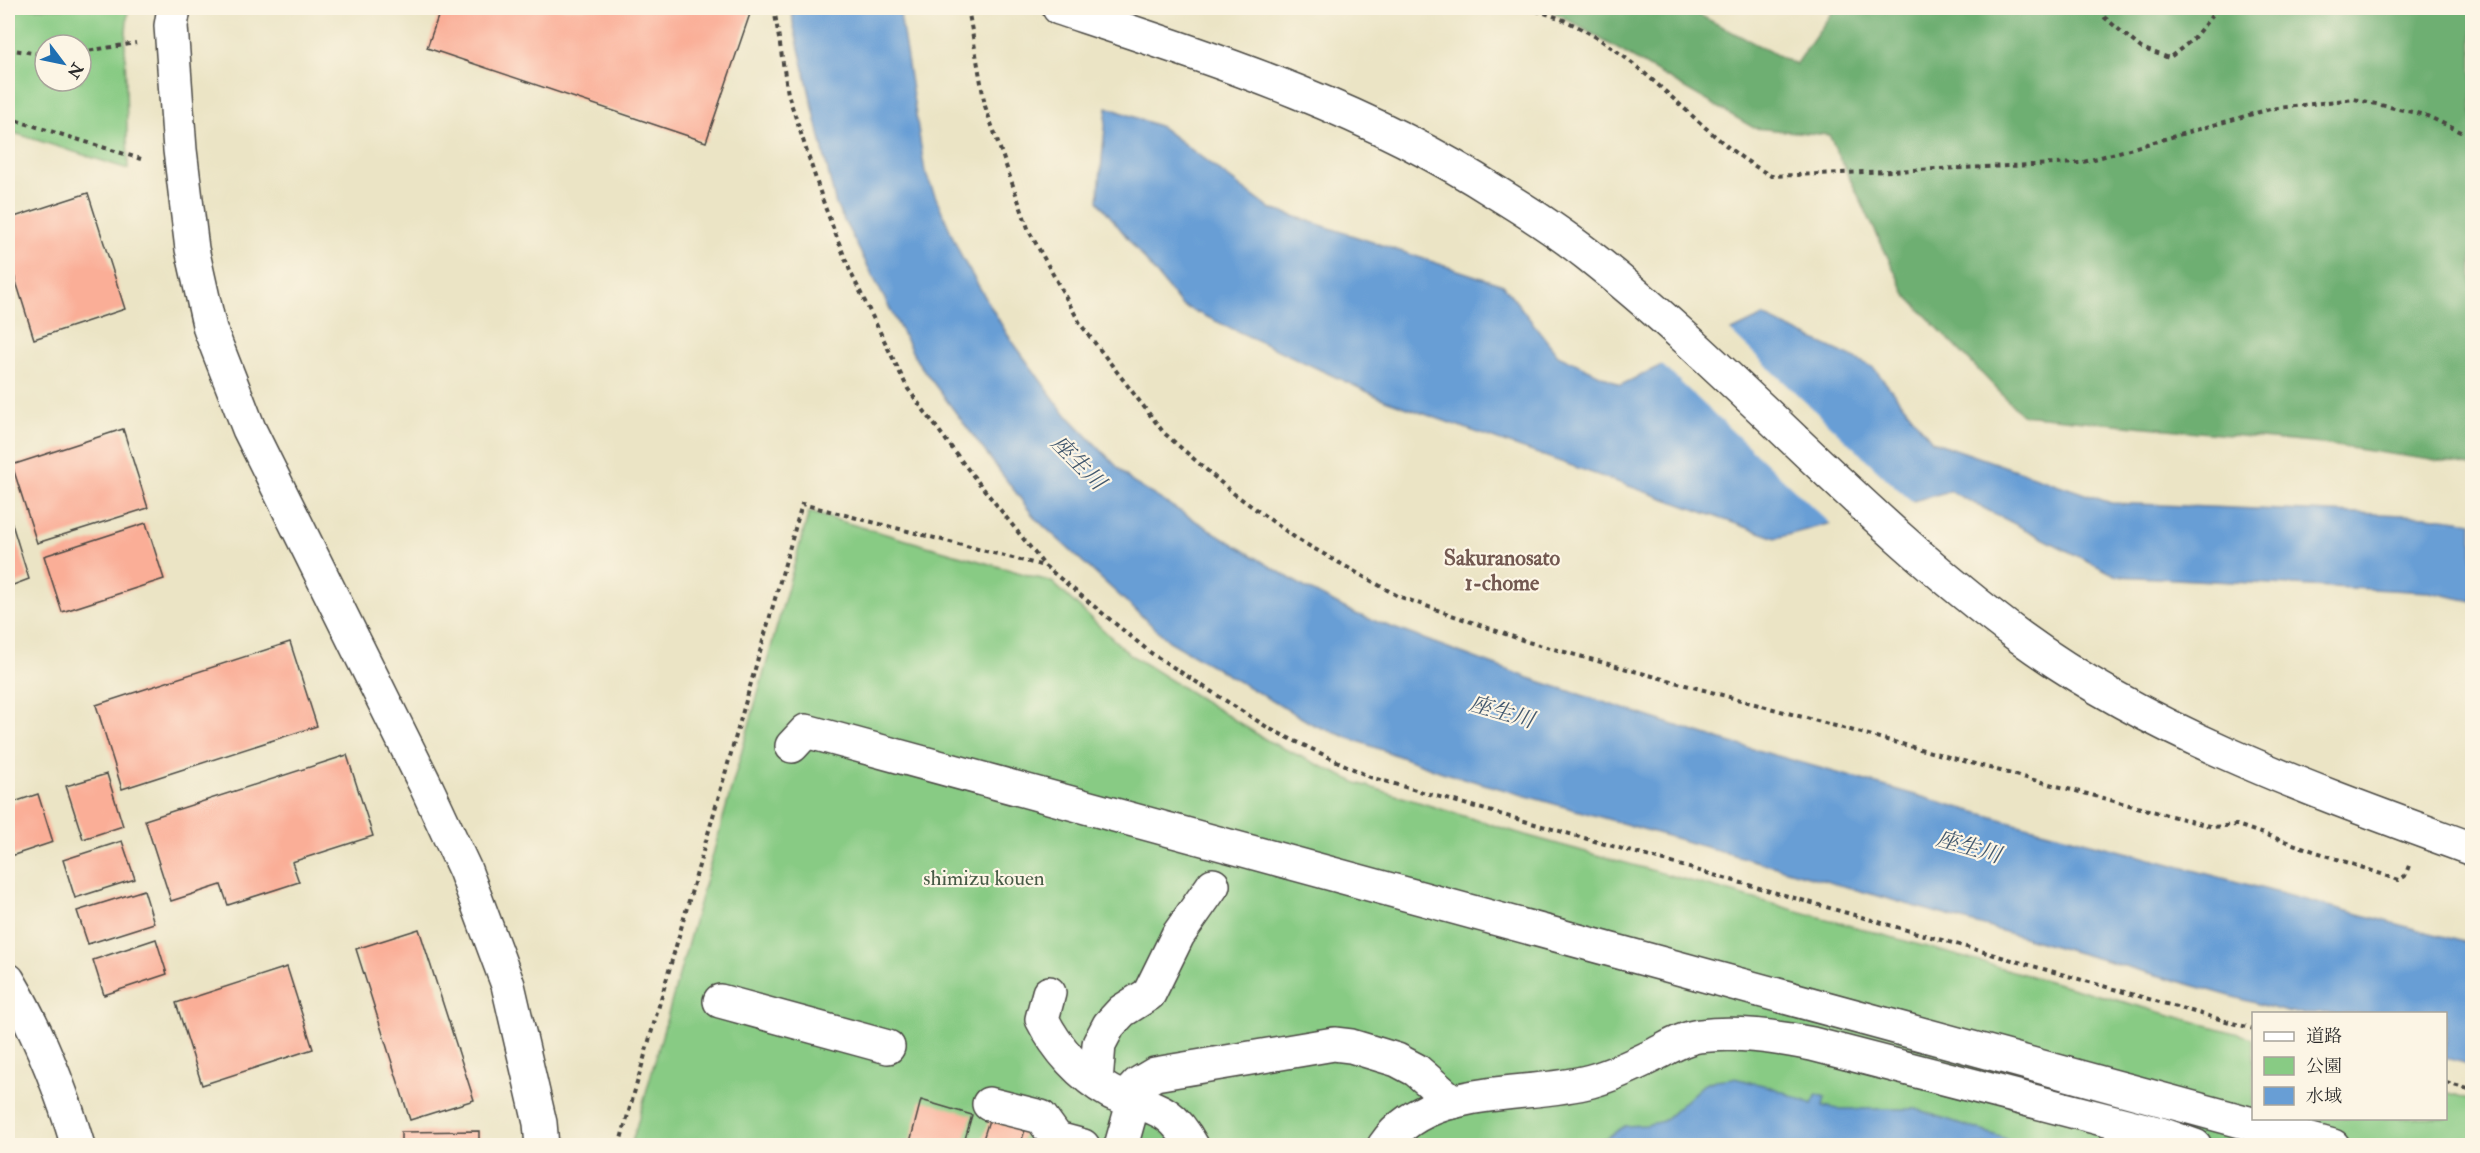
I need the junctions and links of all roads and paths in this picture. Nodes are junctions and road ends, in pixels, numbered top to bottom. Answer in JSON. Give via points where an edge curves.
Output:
{"nodes":[{"id":1,"x":174,"y":8,"type":"edge"},
{"id":2,"x":774,"y":8,"type":"edge"},
{"id":3,"x":968,"y":8,"type":"edge"},
{"id":4,"x":1059,"y":8,"type":"edge"},
{"id":5,"x":1518,"y":8,"type":"edge"},
{"id":6,"x":2218,"y":8,"type":"edge"},
{"id":7,"x":2104,"y":17,"type":"dead end"},
{"id":8,"x":136,"y":43,"type":"dead end"},
{"id":9,"x":8,"y":50,"type":"edge"},
{"id":10,"x":93,"y":50,"type":"edge"},
{"id":11,"x":33,"y":53,"type":"edge"},
{"id":12,"x":8,"y":118,"type":"edge"},
{"id":13,"x":2472,"y":137,"type":"edge"},
{"id":14,"x":141,"y":159,"type":"dead end"},
{"id":15,"x":792,"y":746,"type":"dead end"},
{"id":16,"x":2422,"y":831,"type":"junction"},
{"id":17,"x":2472,"y":849,"type":"edge"},
{"id":18,"x":1213,"y":885,"type":"dead end"},
{"id":19,"x":8,"y":980,"type":"edge"},
{"id":20,"x":1049,"y":993,"type":"dead end"},
{"id":21,"x":720,"y":1001,"type":"dead end"},
{"id":22,"x":2252,"y":1029,"type":"edge"},
{"id":23,"x":888,"y":1047,"type":"dead end"},
{"id":24,"x":1096,"y":1082,"type":"junction"},
{"id":25,"x":2447,"y":1084,"type":"edge"},
{"id":26,"x":2472,"y":1090,"type":"edge"},
{"id":27,"x":1130,"y":1099,"type":"junction"},
{"id":28,"x":1453,"y":1102,"type":"junction"},
{"id":29,"x":989,"y":1104,"type":"dead end"},
{"id":30,"x":1065,"y":1143,"type":"edge"},
{"id":31,"x":78,"y":1146,"type":"edge"},
{"id":32,"x":542,"y":1146,"type":"edge"},
{"id":33,"x":1121,"y":1146,"type":"edge"},
{"id":34,"x":1192,"y":1146,"type":"edge"},
{"id":35,"x":1384,"y":1146,"type":"edge"},
{"id":36,"x":2195,"y":1146,"type":"edge"},
{"id":37,"x":2333,"y":1146,"type":"edge"}],
"edges":[{"from":1,"to":32,"type":"street","via":[[171,26],[180,150],[192,249],[210,329],[249,429],[465,870],[508,985]]},
{"from":2,"to":22,"type":"path","via":[[788,94],[825,207],[850,271],[908,389],[1045,566],[1151,653],[1270,729],[1370,777]]},
{"from":3,"to":16,"type":"path","via":[[985,106],[1029,231],[1081,325],[1164,433],[1233,493],[1297,539],[1398,596],[1528,642],[2213,827],[2237,825],[2399,880],[2405,876]]},
{"from":4,"to":16,"type":"street","via":[[1274,81],[1346,111],[1496,191],[1584,252],[1646,303],[1912,550],[2018,636],[2132,708],[2239,758]]},
{"from":5,"to":13,"type":"path","via":[[1533,9],[1588,32],[1644,72],[1733,152],[1771,176],[2080,163],[2270,109],[2354,99],[2425,115]]},
{"from":6,"to":7,"type":"path","via":[[2192,40],[2169,58],[2141,48]]},
{"from":8,"to":10,"type":"path"},
{"from":9,"to":11,"type":"path"},
{"from":12,"to":14,"type":"path"},
{"from":15,"to":37,"type":"street","via":[[806,730]]},
{"from":16,"to":17,"type":"street"},
{"from":18,"to":24,"type":"street","via":[[1179,935],[1149,994],[1122,1011],[1109,1025],[1099,1044]]},
{"from":19,"to":31,"type":"street","via":[[25,1009],[67,1108]]},
{"from":20,"to":24,"type":"street","via":[[1042,1019],[1048,1031],[1063,1053]]},
{"from":21,"to":23,"type":"street"},
{"from":24,"to":27,"type":"street"},
{"from":25,"to":26,"type":"path"},
{"from":27,"to":28,"type":"street","via":[[1138,1084],[1155,1074],[1334,1044],[1397,1060]]},
{"from":27,"to":33,"type":"street"},
{"from":27,"to":34,"type":"street","via":[[1170,1116]]},
{"from":28,"to":35,"type":"street","via":[[1432,1108],[1409,1122]]},
{"from":28,"to":36,"type":"street","via":[[1589,1082],[1696,1036],[1722,1033],[1812,1044]]},
{"from":29,"to":30,"type":"street","via":[[1041,1117]]}]}
